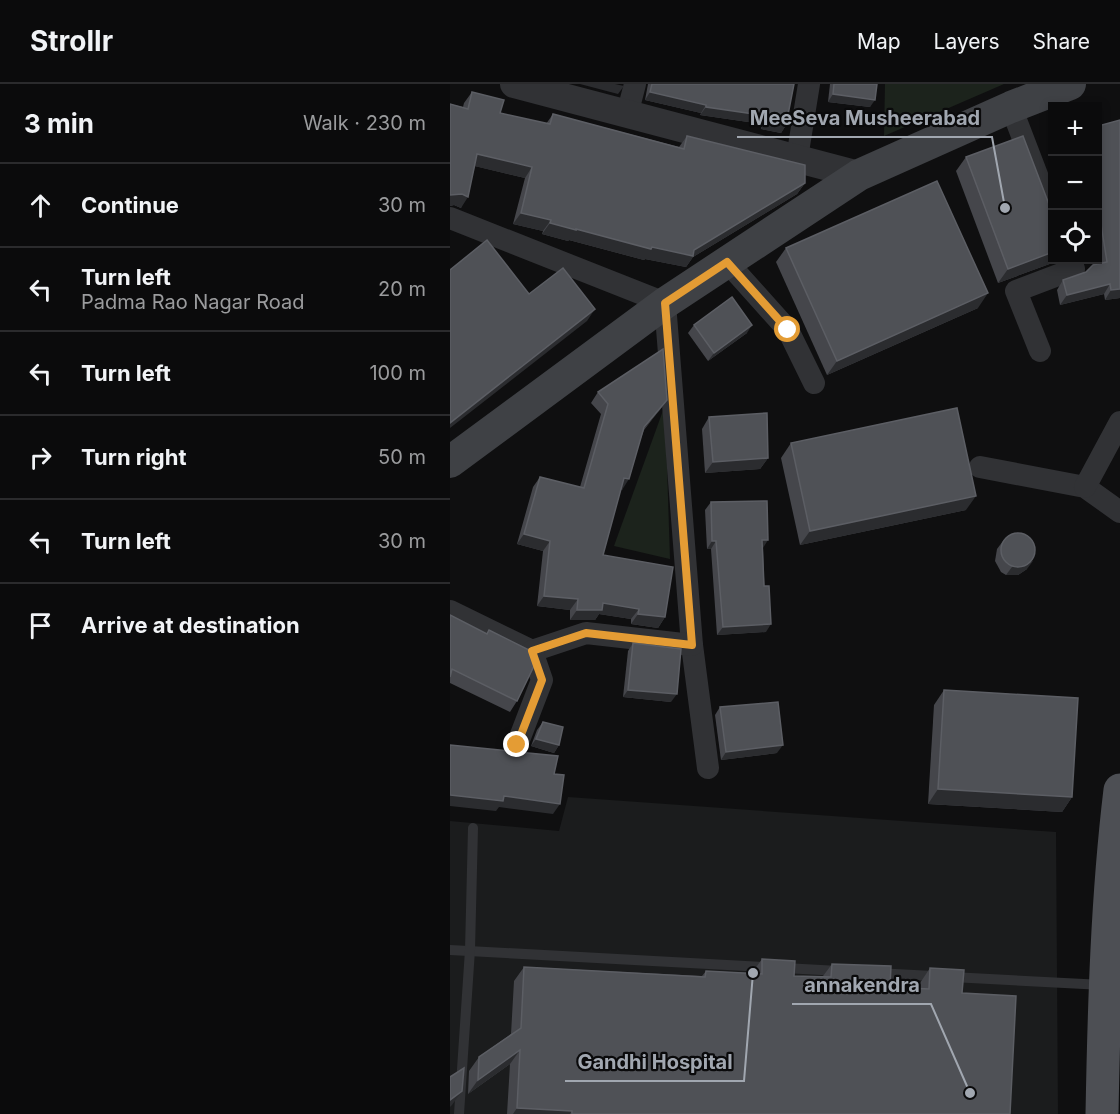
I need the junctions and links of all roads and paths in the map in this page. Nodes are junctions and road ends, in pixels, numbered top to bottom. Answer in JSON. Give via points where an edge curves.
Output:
{"nodes":[{"id":1,"x":514,"y":84,"type":"edge"},
{"id":2,"x":635,"y":84,"type":"edge"},
{"id":3,"x":809,"y":84,"type":"edge"},
{"id":4,"x":1070,"y":84,"type":"edge"},
{"id":5,"x":1011,"y":107,"type":"junction"},
{"id":6,"x":627,"y":115,"type":"junction"},
{"id":7,"x":797,"y":158,"type":"junction"},
{"id":8,"x":859,"y":175,"type":"junction"},
{"id":9,"x":1051,"y":210,"type":"edge"},
{"id":10,"x":450,"y":218,"type":"edge"},
{"id":11,"x":727,"y":262,"type":"junction"},
{"id":12,"x":1072,"y":264,"type":"edge"},
{"id":13,"x":665,"y":303,"type":"junction"},
{"id":14,"x":1040,"y":351,"type":"dead end"},
{"id":15,"x":814,"y":383,"type":"dead end"},
{"id":16,"x":1120,"y":422,"type":"edge"},
{"id":17,"x":450,"y":462,"type":"edge"},
{"id":18,"x":980,"y":467,"type":"dead end"},
{"id":19,"x":1084,"y":487,"type":"junction"},
{"id":20,"x":1120,"y":512,"type":"edge"},
{"id":21,"x":450,"y":611,"type":"edge"},
{"id":22,"x":692,"y":645,"type":"junction"},
{"id":23,"x":532,"y":651,"type":"junction"},
{"id":24,"x":517,"y":745,"type":"dead end"},
{"id":25,"x":708,"y":768,"type":"dead end"},
{"id":26,"x":1120,"y":790,"type":"edge"},
{"id":27,"x":473,"y":828,"type":"dead end"},
{"id":28,"x":450,"y":950,"type":"edge"},
{"id":29,"x":470,"y":950,"type":"junction"},
{"id":30,"x":1104,"y":985,"type":"junction"},
{"id":31,"x":459,"y":1114,"type":"edge"},
{"id":32,"x":1102,"y":1114,"type":"edge"}],
"edges":[{"from":1,"to":6,"type":"street"},
{"from":2,"to":6,"type":"street"},
{"from":3,"to":7,"type":"street"},
{"from":4,"to":5,"type":"main road"},
{"from":5,"to":8,"type":"main road"},
{"from":5,"to":9,"type":"street"},
{"from":6,"to":7,"type":"street"},
{"from":7,"to":8,"type":"street"},
{"from":8,"to":11,"type":"main road"},
{"from":10,"to":13,"type":"street"},
{"from":11,"to":13,"type":"main road"},
{"from":11,"to":15,"type":"street","via":[[788,330]]},
{"from":12,"to":14,"type":"street","via":[[1074,269],[1016,291]]},
{"from":13,"to":17,"type":"main road"},
{"from":13,"to":22,"type":"street"},
{"from":16,"to":19,"type":"street"},
{"from":18,"to":19,"type":"street"},
{"from":19,"to":20,"type":"street"},
{"from":21,"to":23,"type":"street"},
{"from":22,"to":23,"type":"street","via":[[586,633]]},
{"from":22,"to":25,"type":"street"},
{"from":23,"to":24,"type":"street","via":[[542,680]]},
{"from":26,"to":30,"type":"main road"},
{"from":27,"to":29,"type":"lane"},
{"from":28,"to":29,"type":"lane"},
{"from":29,"to":30,"type":"lane"},
{"from":29,"to":31,"type":"lane"},
{"from":30,"to":32,"type":"main road"}]}
